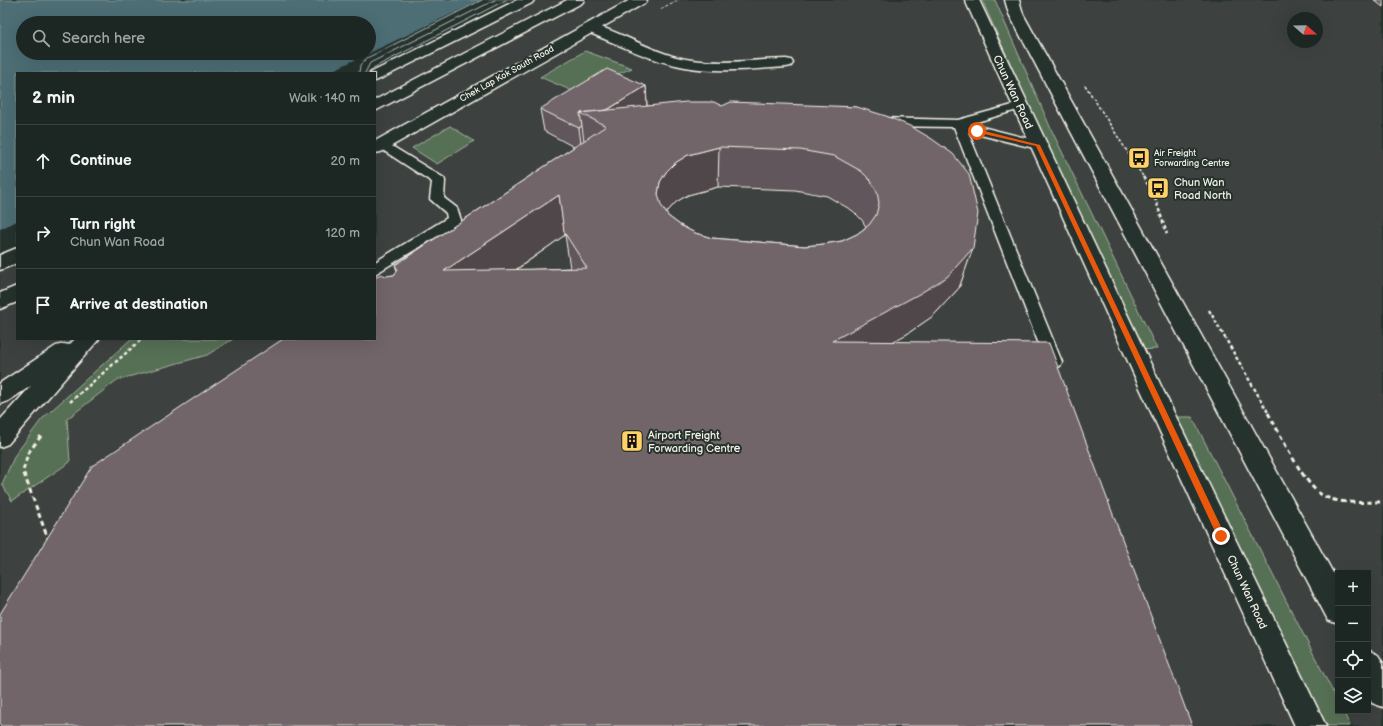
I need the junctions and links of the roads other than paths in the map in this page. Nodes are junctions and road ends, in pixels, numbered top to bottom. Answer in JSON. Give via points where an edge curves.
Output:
{"nodes":[{"id":1,"x":527,"y":0,"type":"edge"},
{"id":2,"x":577,"y":0,"type":"edge"},
{"id":3,"x":640,"y":0,"type":"edge"},
{"id":4,"x":972,"y":0,"type":"edge"},
{"id":5,"x":1012,"y":0,"type":"edge"},
{"id":6,"x":590,"y":28,"type":"junction"},
{"id":7,"x":786,"y":63,"type":"dead end"},
{"id":8,"x":376,"y":76,"type":"edge"},
{"id":9,"x":376,"y":105,"type":"edge"},
{"id":10,"x":1020,"y":106,"type":"junction"},
{"id":11,"x":864,"y":122,"type":"edge"},
{"id":12,"x":959,"y":124,"type":"junction"},
{"id":13,"x":1038,"y":145,"type":"junction"},
{"id":14,"x":378,"y":146,"type":"edge"},
{"id":15,"x":16,"y":256,"type":"edge"},
{"id":16,"x":0,"y":264,"type":"edge"},
{"id":17,"x":376,"y":267,"type":"edge"},
{"id":18,"x":16,"y":294,"type":"edge"},
{"id":19,"x":0,"y":302,"type":"edge"},
{"id":20,"x":82,"y":340,"type":"edge"},
{"id":21,"x":87,"y":340,"type":"edge"},
{"id":22,"x":1060,"y":378,"type":"edge"},
{"id":23,"x":0,"y":395,"type":"edge"},
{"id":24,"x":0,"y":437,"type":"edge"},
{"id":25,"x":1336,"y":606,"type":"edge"},
{"id":26,"x":1371,"y":670,"type":"edge"},
{"id":27,"x":1383,"y":692,"type":"edge"},
{"id":28,"x":1311,"y":726,"type":"edge"}],
"edges":[{"from":1,"to":8,"type":"main road"},
{"from":2,"to":9,"type":"main road"},
{"from":3,"to":6,"type":"main road","name":"Chek Lap Kok South Road"},
{"from":4,"to":10,"type":"main road","name":"Chun Wan Road"},
{"from":5,"to":25,"type":"main road","via":[[1016,14],[1094,161]]},
{"from":6,"to":7,"type":"main road","via":[[685,63]]},
{"from":6,"to":14,"type":"main road","name":"Chek Lap Kok South Road"},
{"from":10,"to":12,"type":"lane"},
{"from":10,"to":13,"type":"main road","name":"Chun Wan Road"},
{"from":11,"to":12,"type":"lane"},
{"from":12,"to":13,"type":"lane","via":[[977,131]]},
{"from":12,"to":22,"type":"lane"},
{"from":13,"to":28,"type":"main road","name":"Chun Wan Road"},
{"from":14,"to":17,"type":"lane","via":[[407,160],[439,181],[437,199],[452,211],[454,220]]},
{"from":15,"to":16,"type":"main road"},
{"from":18,"to":19,"type":"main road"},
{"from":20,"to":23,"type":"main road"},
{"from":21,"to":24,"type":"main road"},
{"from":26,"to":27,"type":"main road"}]}
